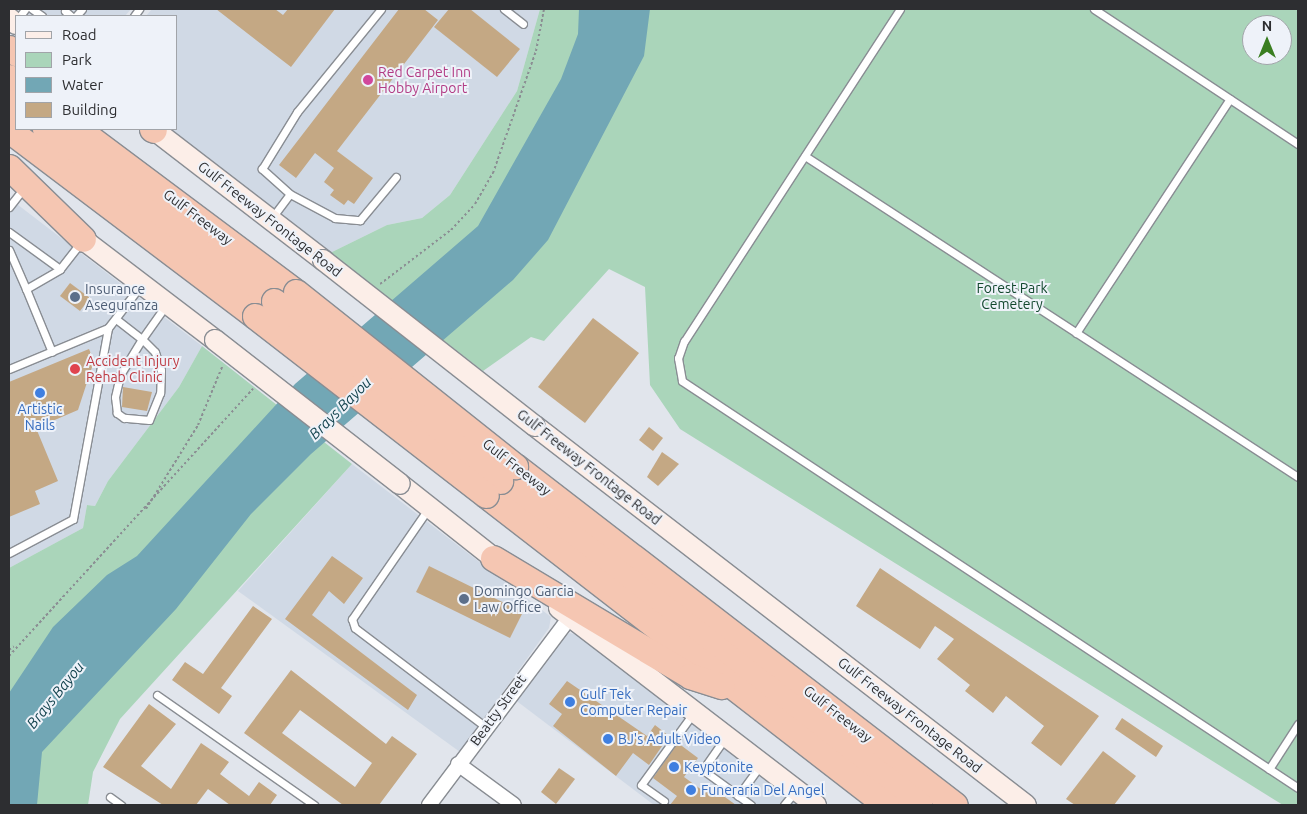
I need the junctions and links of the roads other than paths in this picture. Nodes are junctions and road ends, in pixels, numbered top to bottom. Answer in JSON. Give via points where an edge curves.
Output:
{"nodes":[{"id":1,"x":381,"y":9,"type":"edge"},
{"id":2,"x":504,"y":9,"type":"edge"},
{"id":3,"x":900,"y":9,"type":"edge"},
{"id":4,"x":1094,"y":9,"type":"edge"},
{"id":5,"x":523,"y":24,"type":"dead end"},
{"id":6,"x":1230,"y":99,"type":"junction"},
{"id":7,"x":9,"y":130,"type":"edge"},
{"id":8,"x":46,"y":130,"type":"edge"},
{"id":9,"x":79,"y":130,"type":"edge"},
{"id":10,"x":154,"y":130,"type":"edge"},
{"id":11,"x":1298,"y":144,"type":"edge"},
{"id":12,"x":805,"y":156,"type":"junction"},
{"id":13,"x":9,"y":167,"type":"edge"},
{"id":14,"x":396,"y":178,"type":"dead end"},
{"id":15,"x":12,"y":194,"type":"edge"},
{"id":16,"x":290,"y":194,"type":"junction"},
{"id":17,"x":271,"y":220,"type":"junction"},
{"id":18,"x":9,"y":232,"type":"edge"},
{"id":19,"x":83,"y":240,"type":"junction"},
{"id":20,"x":9,"y":250,"type":"edge"},
{"id":21,"x":60,"y":269,"type":"junction"},
{"id":22,"x":142,"y":285,"type":"junction"},
{"id":23,"x":26,"y":289,"type":"junction"},
{"id":24,"x":275,"y":303,"type":"junction"},
{"id":25,"x":167,"y":305,"type":"junction"},
{"id":26,"x":116,"y":319,"type":"junction"},
{"id":27,"x":108,"y":328,"type":"junction"},
{"id":28,"x":1076,"y":333,"type":"junction"},
{"id":29,"x":142,"y":339,"type":"junction"},
{"id":30,"x":52,"y":352,"type":"junction"},
{"id":31,"x":9,"y":369,"type":"edge"},
{"id":32,"x":1298,"y":477,"type":"edge"},
{"id":33,"x":501,"y":481,"type":"junction"},
{"id":34,"x":429,"y":507,"type":"junction"},
{"id":35,"x":9,"y":553,"type":"edge"},
{"id":36,"x":493,"y":558,"type":"junction"},
{"id":37,"x":570,"y":617,"type":"junction"},
{"id":38,"x":738,"y":692,"type":"junction"},
{"id":39,"x":157,"y":695,"type":"dead end"},
{"id":40,"x":694,"y":712,"type":"junction"},
{"id":41,"x":1298,"y":724,"type":"edge"},
{"id":42,"x":486,"y":727,"type":"junction"},
{"id":43,"x":726,"y":736,"type":"junction"},
{"id":44,"x":458,"y":764,"type":"junction"},
{"id":45,"x":762,"y":764,"type":"junction"},
{"id":46,"x":1269,"y":769,"type":"junction"},
{"id":47,"x":1298,"y":788,"type":"edge"},
{"id":48,"x":738,"y":796,"type":"junction"},
{"id":49,"x":110,"y":797,"type":"dead end"},
{"id":50,"x":790,"y":798,"type":"edge"},
{"id":51,"x":664,"y":800,"type":"dead end"},
{"id":52,"x":121,"y":805,"type":"edge"},
{"id":53,"x":314,"y":805,"type":"edge"},
{"id":54,"x":429,"y":805,"type":"edge"},
{"id":55,"x":514,"y":805,"type":"edge"},
{"id":56,"x":752,"y":805,"type":"edge"},
{"id":57,"x":816,"y":805,"type":"edge"},
{"id":58,"x":886,"y":805,"type":"edge"},
{"id":59,"x":920,"y":805,"type":"edge"},
{"id":60,"x":955,"y":805,"type":"edge"},
{"id":61,"x":1026,"y":805,"type":"edge"}],
"edges":[{"from":1,"to":16,"type":"lane","via":[[297,112],[262,169]]},
{"from":2,"to":5,"type":"lane"},
{"from":3,"to":12,"type":"lane"},
{"from":4,"to":6,"type":"lane"},
{"from":6,"to":11,"type":"lane"},
{"from":6,"to":28,"type":"lane"},
{"from":7,"to":24,"type":"highway","name":"Gulf Freeway"},
{"from":8,"to":24,"type":"highway","name":"Gulf Freeway"},
{"from":9,"to":24,"type":"highway","name":"Gulf Freeway"},
{"from":10,"to":17,"type":"main road","name":"Gulf Freeway Frontage Road"},
{"from":12,"to":28,"type":"lane"},
{"from":12,"to":46,"type":"lane","via":[[684,341],[678,358],[682,381]]},
{"from":13,"to":19,"type":"highway"},
{"from":14,"to":16,"type":"lane","via":[[360,220],[335,218]]},
{"from":15,"to":19,"type":"main road"},
{"from":16,"to":17,"type":"lane"},
{"from":17,"to":61,"type":"main road","name":"Gulf Freeway Frontage Road","bridge":true},
{"from":18,"to":21,"type":"lane"},
{"from":19,"to":21,"type":"lane"},
{"from":19,"to":22,"type":"main road"},
{"from":20,"to":23,"type":"lane"},
{"from":21,"to":23,"type":"lane"},
{"from":22,"to":25,"type":"main road"},
{"from":22,"to":26,"type":"lane"},
{"from":23,"to":30,"type":"lane"},
{"from":24,"to":33,"type":"highway","name":"Gulf Freeway","bridge":true},
{"from":25,"to":29,"type":"lane"},
{"from":25,"to":34,"type":"main road","bridge":true},
{"from":26,"to":27,"type":"lane"},
{"from":26,"to":29,"type":"lane"},
{"from":27,"to":30,"type":"lane"},
{"from":27,"to":35,"type":"lane","via":[[73,519]]},
{"from":28,"to":32,"type":"lane"},
{"from":29,"to":29,"type":"lane","via":[[120,375],[115,397],[117,412],[136,422],[149,420],[160,393],[155,352]]},
{"from":30,"to":31,"type":"lane"},
{"from":33,"to":38,"type":"highway","name":"Gulf Freeway"},
{"from":33,"to":59,"type":"highway","name":"Gulf Freeway"},
{"from":33,"to":60,"type":"highway","name":"Gulf Freeway"},
{"from":34,"to":36,"type":"main road"},
{"from":34,"to":42,"type":"lane","via":[[352,619],[356,628]]},
{"from":36,"to":37,"type":"main road"},
{"from":36,"to":38,"type":"highway","via":[[690,676]]},
{"from":37,"to":40,"type":"main road"},
{"from":37,"to":42,"type":"street","name":"Beatty Street"},
{"from":38,"to":58,"type":"highway","name":"Gulf Freeway"},
{"from":39,"to":53,"type":"lane"},
{"from":40,"to":43,"type":"main road"},
{"from":40,"to":51,"type":"lane","via":[[641,785]]},
{"from":41,"to":46,"type":"lane"},
{"from":42,"to":44,"type":"street","name":"Beatty Street"},
{"from":43,"to":45,"type":"main road"},
{"from":43,"to":48,"type":"lane","via":[[703,770]]},
{"from":44,"to":54,"type":"street","name":"Beatty Street"},
{"from":44,"to":55,"type":"street"},
{"from":45,"to":48,"type":"lane"},
{"from":45,"to":50,"type":"main road"},
{"from":46,"to":47,"type":"lane"},
{"from":48,"to":56,"type":"lane"},
{"from":49,"to":52,"type":"lane"},
{"from":50,"to":57,"type":"main road"}]}
